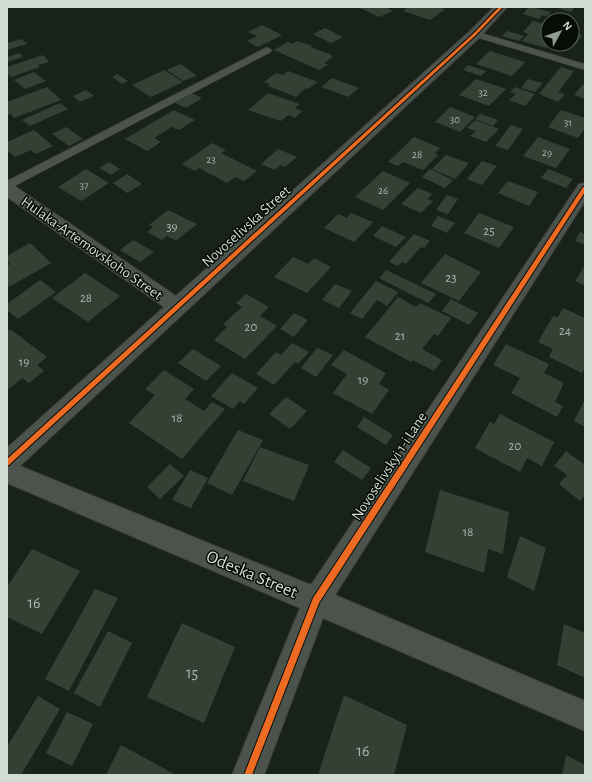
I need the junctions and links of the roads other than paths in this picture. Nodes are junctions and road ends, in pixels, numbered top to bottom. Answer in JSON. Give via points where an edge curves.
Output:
{"nodes":[{"id":1,"x":501,"y":7,"type":"edge"},
{"id":2,"x":475,"y":34,"type":"junction"},
{"id":3,"x":267,"y":50,"type":"dead end"},
{"id":4,"x":585,"y":67,"type":"edge"},
{"id":5,"x":7,"y":188,"type":"edge"},
{"id":6,"x":585,"y":188,"type":"edge"},
{"id":7,"x":177,"y":306,"type":"junction"},
{"id":8,"x":7,"y":464,"type":"edge"},
{"id":9,"x":7,"y":472,"type":"edge"},
{"id":10,"x":316,"y":600,"type":"junction"},
{"id":11,"x":585,"y":716,"type":"edge"},
{"id":12,"x":248,"y":775,"type":"edge"}],
"edges":[{"from":1,"to":2,"type":"street","name":"Novoselivska Street"},
{"from":2,"to":4,"type":"lane"},
{"from":2,"to":7,"type":"street","name":"Novoselivska Street"},
{"from":3,"to":5,"type":"lane"},
{"from":5,"to":7,"type":"street","name":"Hulaka-Artemovskoho Street"},
{"from":6,"to":10,"type":"street","name":"Novoselivskyi 1-i Lane"},
{"from":7,"to":8,"type":"street","name":"Novoselivska Street"},
{"from":9,"to":10,"type":"street","name":"Odeska Street"},
{"from":10,"to":11,"type":"street","name":"Odeska Street"},
{"from":10,"to":12,"type":"street","name":"Novoselivskyi 1-i Lane"}]}
